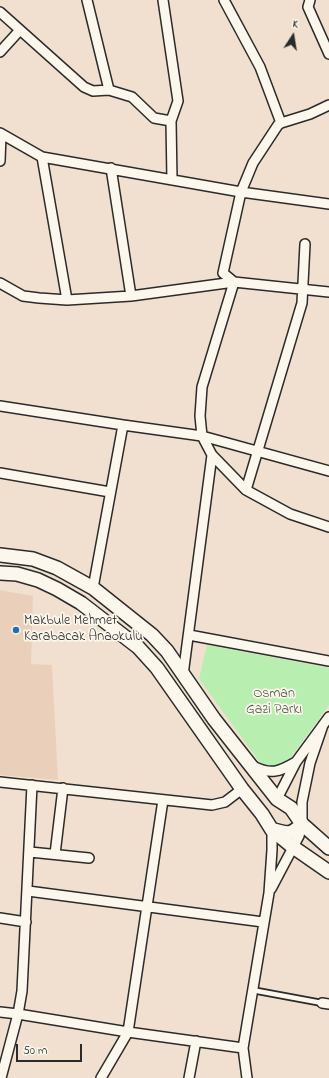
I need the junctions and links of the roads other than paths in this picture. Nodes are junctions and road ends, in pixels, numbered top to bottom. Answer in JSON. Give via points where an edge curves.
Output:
{"nodes":[{"id":1,"x":87,"y":0,"type":"edge"},
{"id":2,"x":163,"y":0,"type":"edge"},
{"id":3,"x":224,"y":0,"type":"edge"},
{"id":4,"x":310,"y":0,"type":"edge"},
{"id":5,"x":0,"y":12,"type":"edge"},
{"id":6,"x":20,"y":30,"type":"junction"},
{"id":7,"x":0,"y":52,"type":"edge"},
{"id":8,"x":329,"y":54,"type":"edge"},
{"id":9,"x":109,"y":90,"type":"junction"},
{"id":10,"x":329,"y":105,"type":"edge"},
{"id":11,"x":171,"y":121,"type":"junction"},
{"id":12,"x":281,"y":123,"type":"junction"},
{"id":13,"x":1,"y":134,"type":"edge"},
{"id":14,"x":42,"y":157,"type":"junction"},
{"id":15,"x":0,"y":161,"type":"edge"},
{"id":16,"x":111,"y":168,"type":"junction"},
{"id":17,"x":172,"y":180,"type":"junction"},
{"id":18,"x":241,"y":192,"type":"junction"},
{"id":19,"x":329,"y":204,"type":"edge"},
{"id":20,"x":305,"y":244,"type":"dead end"},
{"id":21,"x":234,"y":282,"type":"junction"},
{"id":22,"x":0,"y":283,"type":"edge"},
{"id":23,"x":302,"y":290,"type":"junction"},
{"id":24,"x":329,"y":292,"type":"edge"},
{"id":25,"x":131,"y":296,"type":"junction"},
{"id":26,"x":67,"y":300,"type":"junction"},
{"id":27,"x":0,"y":406,"type":"edge"},
{"id":28,"x":123,"y":425,"type":"junction"},
{"id":29,"x":202,"y":436,"type":"junction"},
{"id":30,"x":258,"y":451,"type":"junction"},
{"id":31,"x":212,"y":454,"type":"junction"},
{"id":32,"x":329,"y":471,"type":"edge"},
{"id":33,"x":0,"y":473,"type":"edge"},
{"id":34,"x":246,"y":490,"type":"junction"},
{"id":35,"x":110,"y":492,"type":"junction"},
{"id":36,"x":329,"y":527,"type":"edge"},
{"id":37,"x":0,"y":555,"type":"edge"},
{"id":38,"x":0,"y":573,"type":"edge"},
{"id":39,"x":93,"y":588,"type":"junction"},
{"id":40,"x":189,"y":635,"type":"junction"},
{"id":41,"x":329,"y":661,"type":"edge"},
{"id":42,"x":183,"y":675,"type":"junction"},
{"id":43,"x":329,"y":717,"type":"edge"},
{"id":44,"x":326,"y":726,"type":"edge"},
{"id":45,"x":296,"y":762,"type":"junction"},
{"id":46,"x":248,"y":764,"type":"junction"},
{"id":47,"x":0,"y":782,"type":"edge"},
{"id":48,"x":32,"y":785,"type":"junction"},
{"id":49,"x":63,"y":788,"type":"junction"},
{"id":50,"x":242,"y":789,"type":"junction"},
{"id":51,"x":277,"y":799,"type":"junction"},
{"id":52,"x":163,"y":800,"type":"junction"},
{"id":53,"x":262,"y":814,"type":"junction"},
{"id":54,"x":302,"y":824,"type":"junction"},
{"id":55,"x":272,"y":830,"type":"junction"},
{"id":56,"x":293,"y":847,"type":"junction"},
{"id":57,"x":329,"y":848,"type":"edge"},
{"id":58,"x":30,"y":852,"type":"junction"},
{"id":59,"x":55,"y":854,"type":"junction"},
{"id":60,"x":89,"y":858,"type":"dead end"},
{"id":61,"x":329,"y":872,"type":"edge"},
{"id":62,"x":28,"y":892,"type":"junction"},
{"id":63,"x":269,"y":894,"type":"junction"},
{"id":64,"x":147,"y":907,"type":"junction"},
{"id":65,"x":0,"y":918,"type":"edge"},
{"id":66,"x":26,"y":922,"type":"junction"},
{"id":67,"x":263,"y":922,"type":"junction"},
{"id":68,"x":252,"y":990,"type":"junction"},
{"id":69,"x":326,"y":1003,"type":"edge"},
{"id":70,"x":0,"y":1012,"type":"edge"},
{"id":71,"x":18,"y":1014,"type":"junction"},
{"id":72,"x":128,"y":1032,"type":"junction"},
{"id":73,"x":196,"y":1042,"type":"junction"},
{"id":74,"x":243,"y":1048,"type":"junction"},
{"id":75,"x":1,"y":1078,"type":"edge"},
{"id":76,"x":101,"y":1078,"type":"edge"},
{"id":77,"x":189,"y":1078,"type":"edge"},
{"id":78,"x":247,"y":1078,"type":"edge"}],
"edges":[{"from":1,"to":9,"type":"street"},
{"from":2,"to":11,"type":"street","via":[[178,101]]},
{"from":3,"to":12,"type":"street","via":[[260,67]]},
{"from":4,"to":8,"type":"street","via":[[308,7]]},
{"from":5,"to":6,"type":"street"},
{"from":6,"to":7,"type":"street"},
{"from":6,"to":9,"type":"street","via":[[84,87],[93,91]]},
{"from":9,"to":11,"type":"street","via":[[132,97],[154,118]]},
{"from":10,"to":12,"type":"street"},
{"from":11,"to":17,"type":"street"},
{"from":12,"to":18,"type":"street","via":[[253,163]]},
{"from":13,"to":14,"type":"street"},
{"from":13,"to":15,"type":"street"},
{"from":14,"to":16,"type":"street"},
{"from":14,"to":26,"type":"street"},
{"from":16,"to":17,"type":"street"},
{"from":16,"to":25,"type":"street"},
{"from":17,"to":18,"type":"street"},
{"from":18,"to":19,"type":"street"},
{"from":18,"to":21,"type":"street","via":[[223,273]]},
{"from":20,"to":23,"type":"street"},
{"from":21,"to":23,"type":"street"},
{"from":21,"to":25,"type":"street"},
{"from":21,"to":29,"type":"street","via":[[202,387]]},
{"from":22,"to":26,"type":"street","via":[[23,296]]},
{"from":23,"to":24,"type":"street"},
{"from":23,"to":30,"type":"street","via":[[302,303]]},
{"from":25,"to":26,"type":"street"},
{"from":27,"to":28,"type":"street"},
{"from":28,"to":29,"type":"street"},
{"from":28,"to":35,"type":"street"},
{"from":29,"to":30,"type":"street"},
{"from":29,"to":31,"type":"street"},
{"from":30,"to":32,"type":"street"},
{"from":30,"to":34,"type":"street"},
{"from":31,"to":34,"type":"street"},
{"from":31,"to":40,"type":"street"},
{"from":33,"to":35,"type":"street"},
{"from":34,"to":36,"type":"street","via":[[290,514]]},
{"from":35,"to":39,"type":"street"},
{"from":37,"to":39,"type":"main road","via":[[33,559],[57,568]]},
{"from":38,"to":50,"type":"main road","via":[[17,574],[57,589],[81,603],[138,647],[157,668]]},
{"from":39,"to":42,"type":"main road","via":[[152,635],[167,651]]},
{"from":40,"to":41,"type":"street"},
{"from":40,"to":42,"type":"street"},
{"from":42,"to":46,"type":"main road"},
{"from":43,"to":44,"type":"street"},
{"from":44,"to":45,"type":"street"},
{"from":44,"to":54,"type":"street","via":[[310,763],[302,802]]},
{"from":45,"to":46,"type":"street","via":[[281,771],[271,772]]},
{"from":45,"to":51,"type":"street"},
{"from":46,"to":51,"type":"main road"},
{"from":47,"to":48,"type":"street"},
{"from":48,"to":49,"type":"street"},
{"from":48,"to":58,"type":"street"},
{"from":49,"to":52,"type":"street"},
{"from":49,"to":59,"type":"street"},
{"from":50,"to":52,"type":"street","via":[[225,802],[212,805]]},
{"from":50,"to":53,"type":"main road"},
{"from":51,"to":53,"type":"main road","via":[[268,804]]},
{"from":51,"to":54,"type":"main road","via":[[291,808]]},
{"from":52,"to":64,"type":"street"},
{"from":53,"to":55,"type":"main road"},
{"from":54,"to":55,"type":"main road","via":[[287,834]]},
{"from":54,"to":56,"type":"street"},
{"from":54,"to":57,"type":"main road"},
{"from":55,"to":56,"type":"main road"},
{"from":55,"to":63,"type":"street"},
{"from":56,"to":61,"type":"main road"},
{"from":56,"to":63,"type":"street"},
{"from":58,"to":59,"type":"street"},
{"from":58,"to":62,"type":"street"},
{"from":59,"to":60,"type":"street"},
{"from":62,"to":64,"type":"street"},
{"from":62,"to":66,"type":"street"},
{"from":63,"to":67,"type":"street"},
{"from":64,"to":67,"type":"street"},
{"from":64,"to":72,"type":"street"},
{"from":65,"to":66,"type":"street"},
{"from":66,"to":71,"type":"street"},
{"from":67,"to":68,"type":"street"},
{"from":68,"to":69,"type":"lane"},
{"from":68,"to":74,"type":"street"},
{"from":70,"to":71,"type":"street"},
{"from":71,"to":72,"type":"street"},
{"from":71,"to":75,"type":"street"},
{"from":72,"to":73,"type":"street"},
{"from":72,"to":76,"type":"street"},
{"from":73,"to":74,"type":"street"},
{"from":73,"to":77,"type":"street"},
{"from":74,"to":78,"type":"street"}]}
